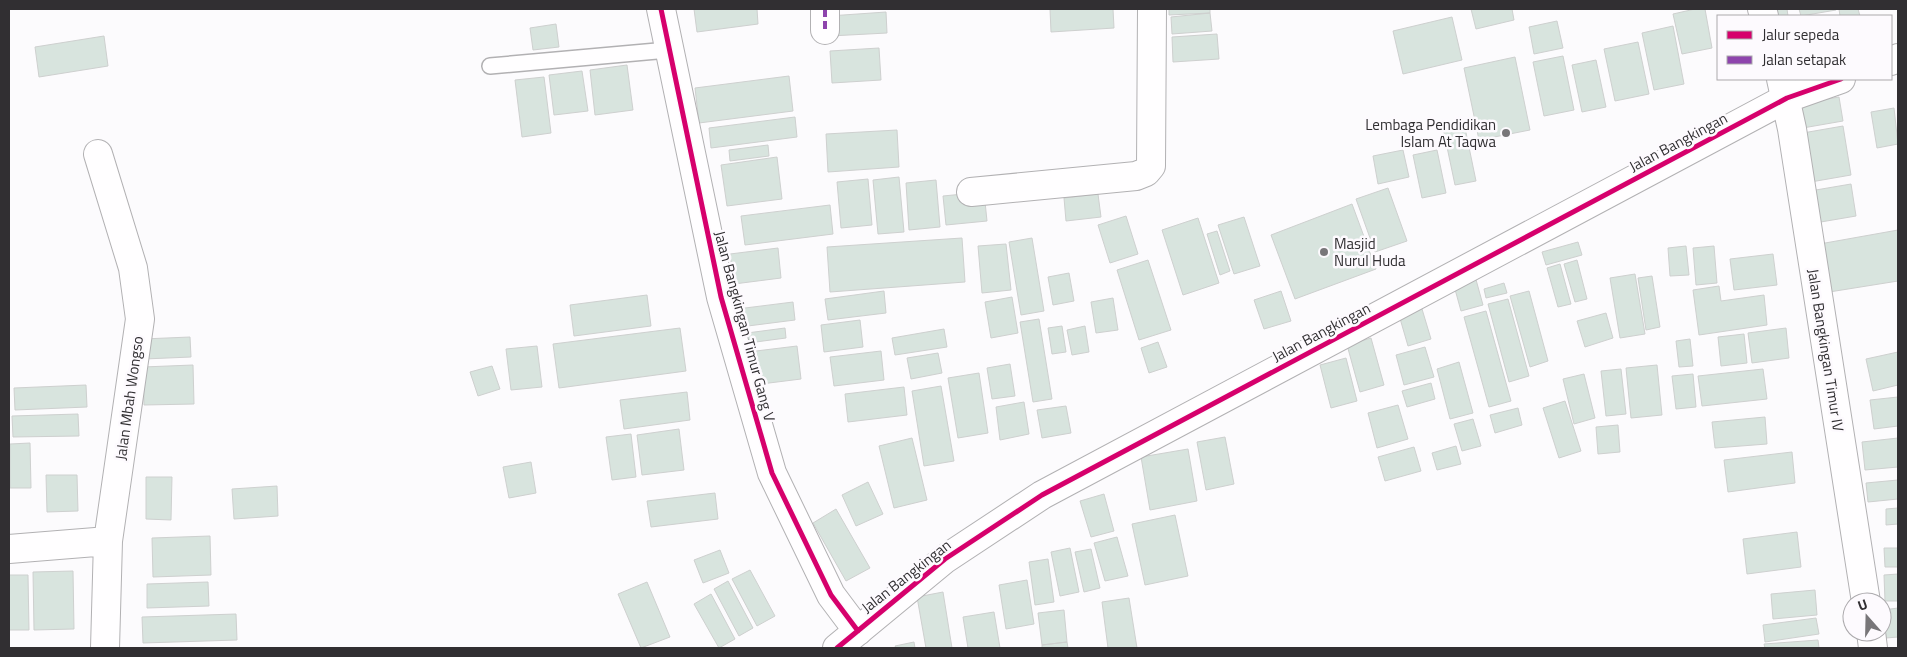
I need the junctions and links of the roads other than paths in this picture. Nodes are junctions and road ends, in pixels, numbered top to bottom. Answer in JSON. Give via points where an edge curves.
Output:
{"nodes":[{"id":1,"x":660,"y":9,"type":"edge"},
{"id":2,"x":1152,"y":9,"type":"edge"},
{"id":3,"x":668,"y":50,"type":"junction"},
{"id":4,"x":490,"y":66,"type":"dead end"},
{"id":5,"x":1835,"y":80,"type":"edge"},
{"id":6,"x":1784,"y":88,"type":"edge"},
{"id":7,"x":98,"y":154,"type":"dead end"},
{"id":8,"x":971,"y":192,"type":"dead end"},
{"id":9,"x":108,"y":541,"type":"junction"},
{"id":10,"x":9,"y":549,"type":"edge"},
{"id":11,"x":1864,"y":592,"type":"edge"},
{"id":12,"x":858,"y":631,"type":"junction"},
{"id":13,"x":105,"y":648,"type":"edge"},
{"id":14,"x":837,"y":648,"type":"edge"}],
"edges":[{"from":1,"to":3,"type":"street","name":"Jalan Bangkingan Timur Gang V"},
{"from":2,"to":8,"type":"street","via":[[1151,166],[1146,172],[1136,176]]},
{"from":3,"to":4,"type":"lane"},
{"from":3,"to":12,"type":"street","name":"Jalan Bangkingan Timur Gang V","via":[[721,297],[772,474],[831,595]]},
{"from":5,"to":6,"type":"street","name":"Jalan Bangkingan"},
{"from":6,"to":11,"type":"street","name":"Jalan Bangkingan Timur IV"},
{"from":6,"to":12,"type":"street","name":"Jalan Bangkingan","via":[[1042,495],[945,559]]},
{"from":7,"to":9,"type":"street","name":"Jalan Mbah Wongso","via":[[133,268],[140,319]]},
{"from":9,"to":10,"type":"street"},
{"from":9,"to":13,"type":"street","name":"Jalan Mbah Wongso"},
{"from":12,"to":14,"type":"street","name":"Jalan Bangkingan"}]}
